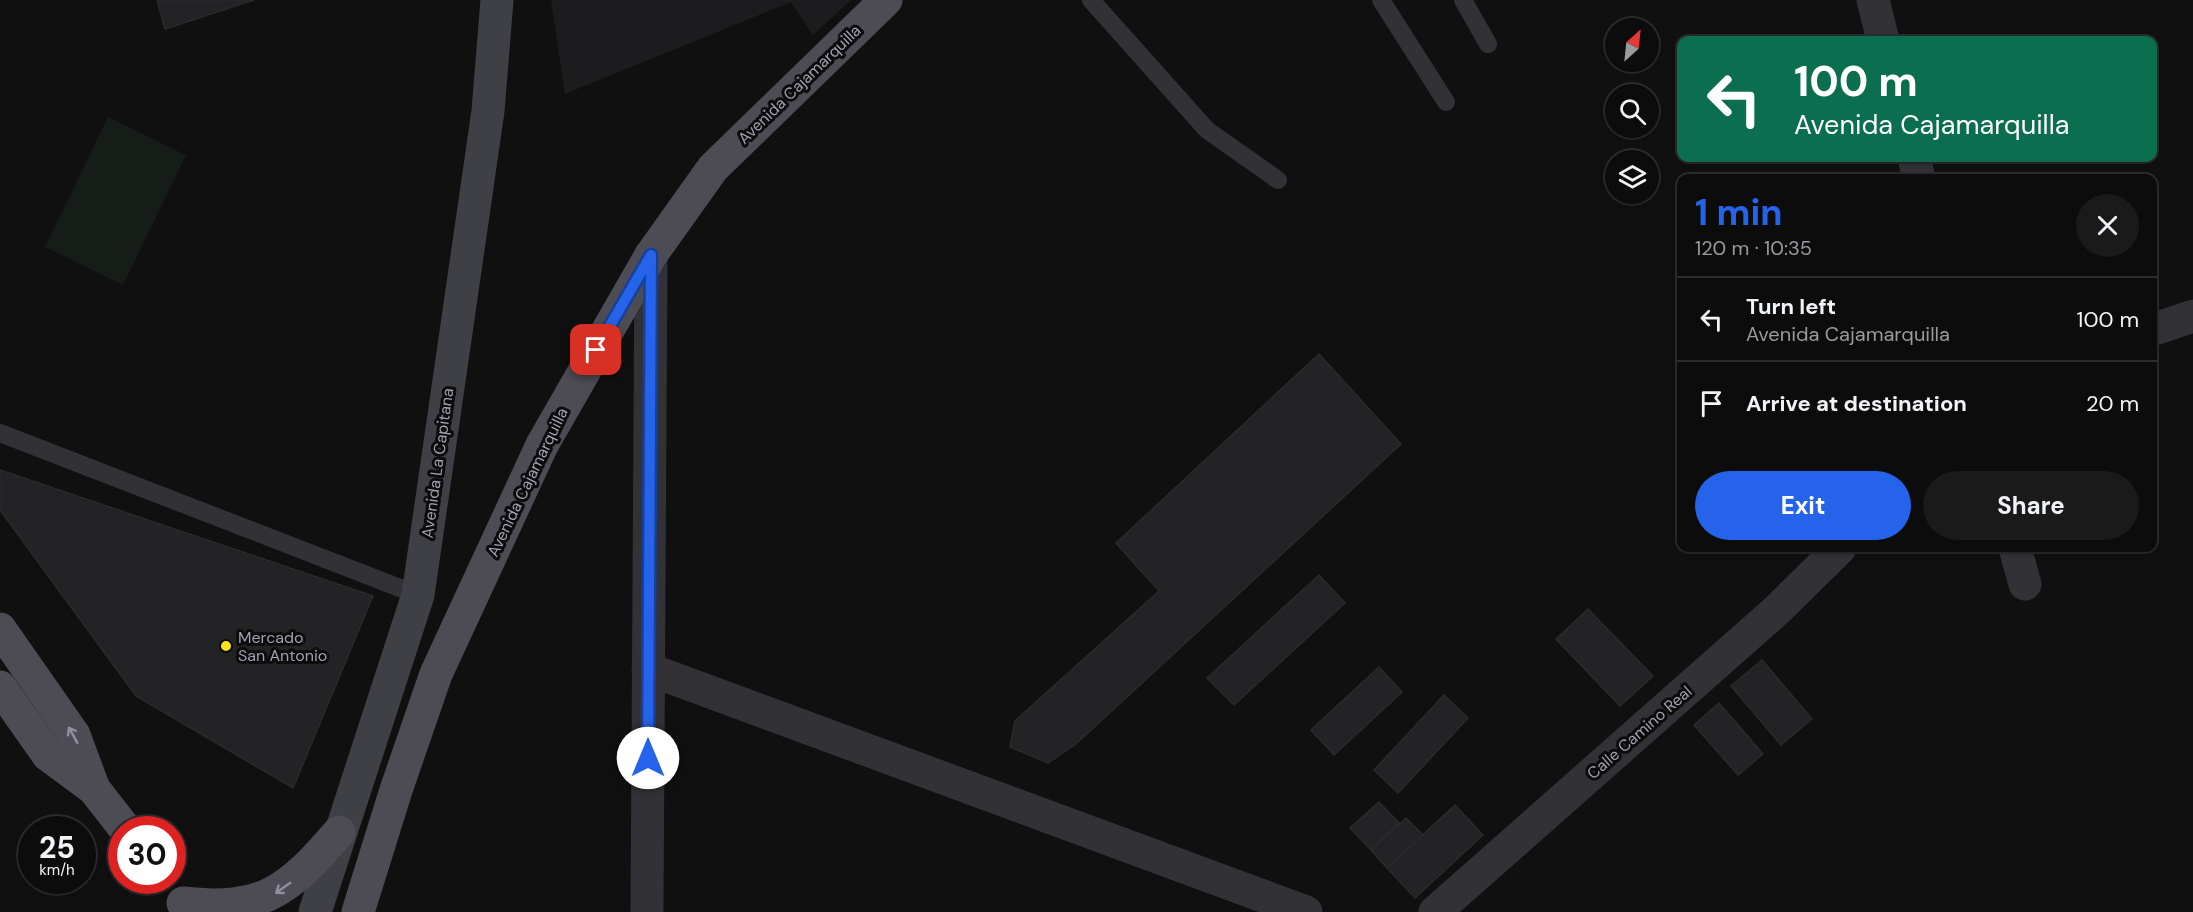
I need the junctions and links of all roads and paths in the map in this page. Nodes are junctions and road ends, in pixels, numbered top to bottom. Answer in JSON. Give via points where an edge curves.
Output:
{"nodes":[{"id":1,"x":497,"y":0,"type":"edge"},
{"id":2,"x":886,"y":0,"type":"edge"},
{"id":3,"x":1091,"y":0,"type":"edge"},
{"id":4,"x":1380,"y":0,"type":"edge"},
{"id":5,"x":1463,"y":0,"type":"edge"},
{"id":6,"x":1873,"y":0,"type":"edge"},
{"id":7,"x":1883,"y":36,"type":"edge"},
{"id":8,"x":1488,"y":44,"type":"dead end"},
{"id":9,"x":1446,"y":102,"type":"dead end"},
{"id":10,"x":1278,"y":180,"type":"dead end"},
{"id":11,"x":651,"y":255,"type":"junction"},
{"id":12,"x":2193,"y":316,"type":"edge"},
{"id":13,"x":2157,"y":328,"type":"edge"},
{"id":14,"x":0,"y":433,"type":"edge"},
{"id":15,"x":1836,"y":552,"type":"edge"},
{"id":16,"x":2016,"y":552,"type":"edge"},
{"id":17,"x":2025,"y":584,"type":"dead end"},
{"id":18,"x":418,"y":595,"type":"junction"},
{"id":19,"x":0,"y":629,"type":"edge"},
{"id":20,"x":648,"y":669,"type":"junction"},
{"id":21,"x":0,"y":687,"type":"edge"},
{"id":22,"x":94,"y":789,"type":"junction"},
{"id":23,"x":115,"y":816,"type":"edge"},
{"id":24,"x":339,"y":832,"type":"junction"},
{"id":25,"x":180,"y":898,"type":"edge"},
{"id":26,"x":315,"y":912,"type":"edge"},
{"id":27,"x":358,"y":912,"type":"edge"},
{"id":28,"x":647,"y":912,"type":"edge"},
{"id":29,"x":1306,"y":912,"type":"edge"},
{"id":30,"x":1435,"y":912,"type":"edge"}],
"edges":[{"from":1,"to":18,"type":"street","name":"Avenida La Capitana","via":[[488,111]]},
{"from":2,"to":11,"type":"main road","name":"Avenida Cajamarquilla","via":[[713,168]]},
{"from":3,"to":10,"type":"lane","via":[[1207,130]]},
{"from":4,"to":9,"type":"lane"},
{"from":5,"to":8,"type":"lane"},
{"from":6,"to":7,"type":"street"},
{"from":11,"to":20,"type":"street"},
{"from":11,"to":27,"type":"main road","name":"Avenida Cajamarquilla","via":[[542,445],[436,674]]},
{"from":12,"to":13,"type":"street"},
{"from":14,"to":18,"type":"lane"},
{"from":15,"to":30,"type":"street","name":"Calle Camino Real","via":[[1777,610]]},
{"from":16,"to":17,"type":"street"},
{"from":18,"to":24,"type":"street","name":"Avenida La Capitana"},
{"from":22,"to":19,"type":"main road","one_way":true,"via":[[74,735]]},
{"from":20,"to":28,"type":"street"},
{"from":20,"to":29,"type":"street"},
{"from":21,"to":22,"type":"main road","via":[[48,755]]},
{"from":22,"to":23,"type":"main road"},
{"from":24,"to":25,"type":"main road","one_way":true,"via":[[300,875],[261,901],[227,908]]},
{"from":24,"to":26,"type":"street","name":"Avenida La Capitana"}]}
